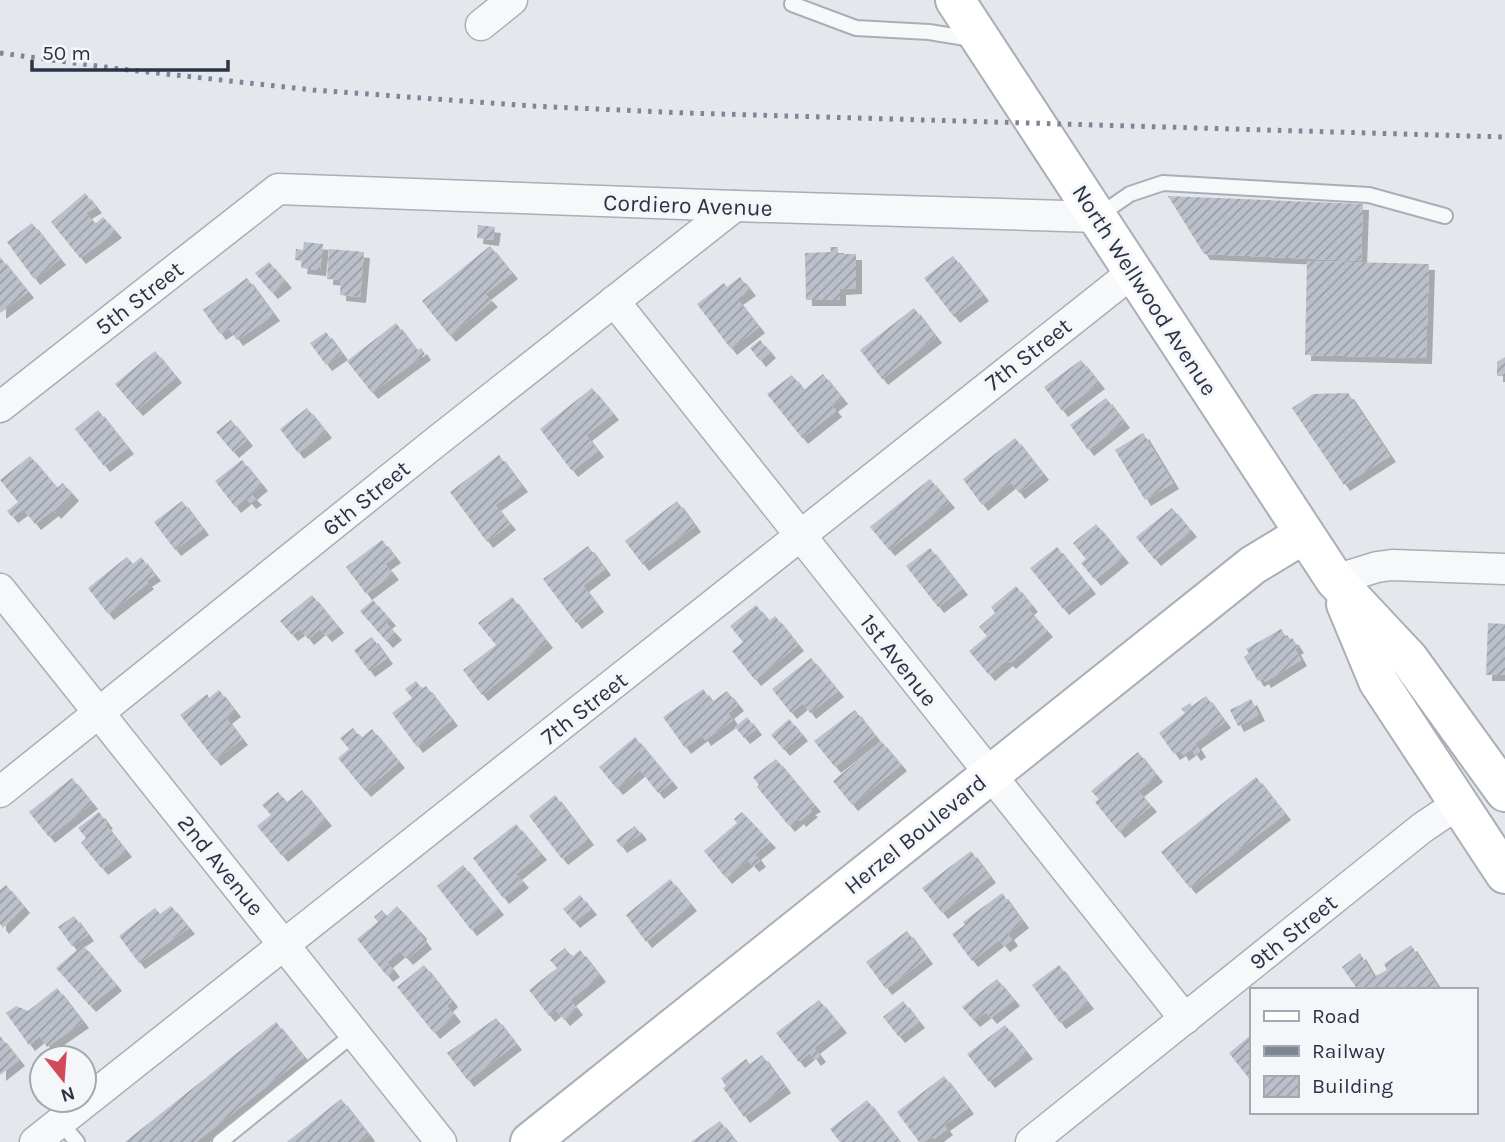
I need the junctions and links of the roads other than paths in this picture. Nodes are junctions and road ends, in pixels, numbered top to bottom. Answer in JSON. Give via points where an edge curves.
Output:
{"nodes":[{"id":1,"x":512,"y":0,"type":"edge"},
{"id":2,"x":955,"y":0,"type":"edge"},
{"id":3,"x":971,"y":0,"type":"edge"},
{"id":4,"x":792,"y":4,"type":"dead end"},
{"id":5,"x":481,"y":25,"type":"dead end"},
{"id":6,"x":981,"y":40,"type":"junction"},
{"id":7,"x":278,"y":188,"type":"joint"},
{"id":8,"x":735,"y":206,"type":"junction"},
{"id":9,"x":1445,"y":216,"type":"dead end"},
{"id":10,"x":1097,"y":217,"type":"junction"},
{"id":11,"x":1132,"y":272,"type":"junction"},
{"id":12,"x":614,"y":301,"type":"junction"},
{"id":13,"x":0,"y":407,"type":"edge"},
{"id":14,"x":799,"y":534,"type":"junction"},
{"id":15,"x":1304,"y":534,"type":"junction"},
{"id":16,"x":1505,"y":569,"type":"edge"},
{"id":17,"x":1335,"y":580,"type":"junction"},
{"id":18,"x":0,"y":589,"type":"edge"},
{"id":19,"x":98,"y":713,"type":"junction"},
{"id":20,"x":989,"y":774,"type":"junction"},
{"id":21,"x":0,"y":792,"type":"edge"},
{"id":22,"x":1505,"y":792,"type":"edge"},
{"id":23,"x":1459,"y":803,"type":"junction"},
{"id":24,"x":1505,"y":874,"type":"edge"},
{"id":25,"x":285,"y":945,"type":"junction"},
{"id":26,"x":1185,"y":1019,"type":"junction"},
{"id":27,"x":355,"y":1033,"type":"junction"},
{"id":28,"x":68,"y":1132,"type":"edge"},
{"id":29,"x":35,"y":1142,"type":"edge"},
{"id":30,"x":220,"y":1142,"type":"edge"},
{"id":31,"x":441,"y":1142,"type":"edge"},
{"id":32,"x":530,"y":1142,"type":"edge"},
{"id":33,"x":1031,"y":1142,"type":"edge"}],
"edges":[{"from":1,"to":5,"type":"street"},
{"from":2,"to":6,"type":"main road","name":"North Wellwood Avenue"},
{"from":3,"to":6,"type":"street"},
{"from":4,"to":6,"type":"lane","via":[[856,29]]},
{"from":6,"to":10,"type":"main road","name":"North Wellwood Avenue"},
{"from":7,"to":8,"type":"street","name":"Cordiero Avenue"},
{"from":7,"to":13,"type":"street","name":"5th Street"},
{"from":8,"to":10,"type":"street","name":"Cordiero Avenue"},
{"from":8,"to":12,"type":"street","name":"6th Street"},
{"from":9,"to":10,"type":"lane","via":[[1369,195],[1163,183],[1130,194]]},
{"from":10,"to":11,"type":"main road","name":"North Wellwood Avenue"},
{"from":11,"to":14,"type":"street","name":"7th Street"},
{"from":11,"to":15,"type":"main road","name":"North Wellwood Avenue"},
{"from":12,"to":14,"type":"street","name":"1st Avenue"},
{"from":12,"to":19,"type":"street","name":"6th Street"},
{"from":14,"to":20,"type":"street","name":"1st Avenue"},
{"from":14,"to":25,"type":"street","name":"7th Street"},
{"from":15,"to":17,"type":"main road","name":"North Wellwood Avenue"},
{"from":15,"to":20,"type":"main road","name":"Herzel Boulevard","via":[[1253,565]]},
{"from":16,"to":17,"type":"street","via":[[1392,565]]},
{"from":17,"to":22,"type":"main road","name":"North Wellwood Avenue","via":[[1409,659]]},
{"from":17,"to":23,"type":"main road","name":"North Wellwood Avenue","via":[[1378,681]]},
{"from":18,"to":19,"type":"street","name":"2nd Avenue"},
{"from":19,"to":21,"type":"street","name":"6th Street"},
{"from":19,"to":25,"type":"street","name":"2nd Avenue"},
{"from":20,"to":26,"type":"street","name":"1st Avenue"},
{"from":20,"to":32,"type":"main road","name":"Herzel Boulevard"},
{"from":23,"to":24,"type":"main road","name":"North Wellwood Avenue"},
{"from":23,"to":26,"type":"street","name":"9th Street"},
{"from":25,"to":27,"type":"street","name":"2nd Avenue"},
{"from":25,"to":28,"type":"street","name":"7th Street"},
{"from":26,"to":33,"type":"street","name":"9th Street"},
{"from":27,"to":30,"type":"lane"},
{"from":27,"to":31,"type":"street","name":"2nd Avenue"},
{"from":28,"to":29,"type":"street","name":"7th Street"}]}
